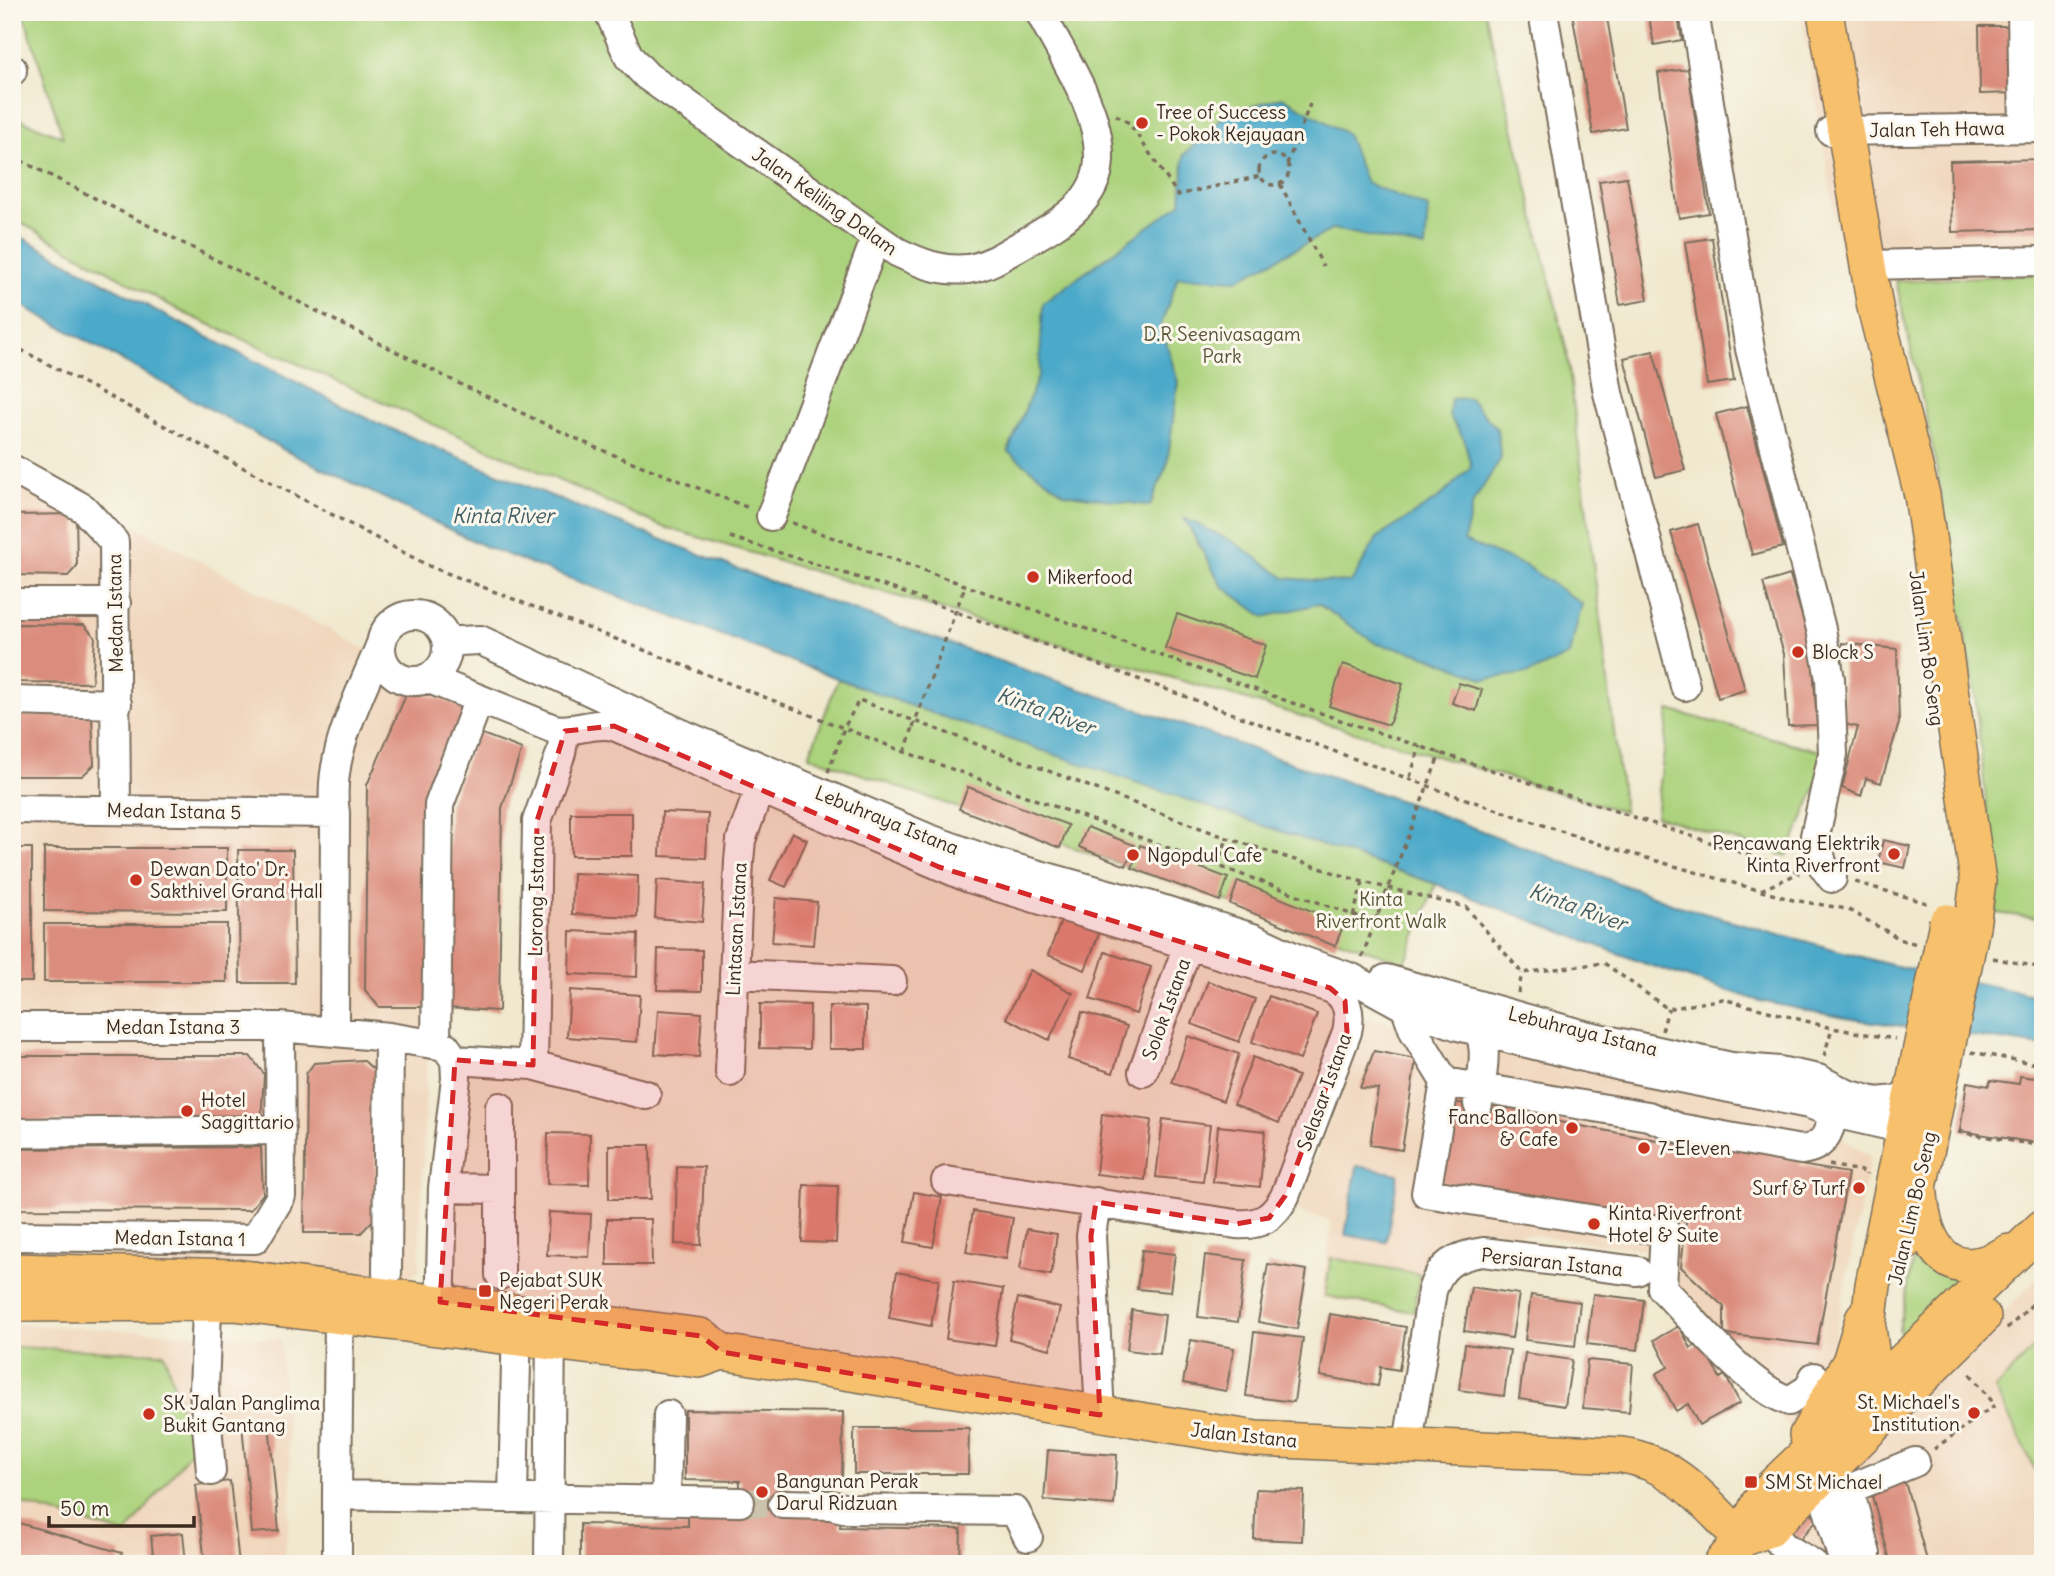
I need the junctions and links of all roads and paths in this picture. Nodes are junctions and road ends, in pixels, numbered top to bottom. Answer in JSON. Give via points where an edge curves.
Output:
{"nodes":[{"id":1,"x":609,"y":12,"type":"edge"},
{"id":2,"x":1040,"y":12,"type":"edge"},
{"id":3,"x":1544,"y":12,"type":"edge"},
{"id":4,"x":1694,"y":12,"type":"edge"},
{"id":5,"x":1809,"y":12,"type":"edge"},
{"id":6,"x":1825,"y":12,"type":"edge"},
{"id":7,"x":2022,"y":12,"type":"edge"},
{"id":8,"x":1082,"y":97,"type":"junction"},
{"id":9,"x":1310,"y":104,"type":"dead end"},
{"id":10,"x":2033,"y":128,"type":"edge"},
{"id":11,"x":1839,"y":131,"type":"junction"},
{"id":12,"x":12,"y":156,"type":"edge"},
{"id":13,"x":1287,"y":164,"type":"junction"},
{"id":14,"x":1260,"y":176,"type":"junction"},
{"id":15,"x":1280,"y":184,"type":"junction"},
{"id":16,"x":876,"y":238,"type":"junction"},
{"id":17,"x":2043,"y":261,"type":"edge"},
{"id":18,"x":1867,"y":265,"type":"junction"},
{"id":19,"x":1323,"y":266,"type":"dead end"},
{"id":20,"x":12,"y":345,"type":"edge"},
{"id":21,"x":12,"y":469,"type":"edge"},
{"id":22,"x":772,"y":516,"type":"junction"},
{"id":23,"x":730,"y":537,"type":"dead end"},
{"id":24,"x":965,"y":587,"type":"junction"},
{"id":25,"x":12,"y":603,"type":"edge"},
{"id":26,"x":116,"y":603,"type":"junction"},
{"id":27,"x":431,"y":620,"type":"junction"},
{"id":28,"x":382,"y":640,"type":"junction"},
{"id":29,"x":447,"y":646,"type":"junction"},
{"id":30,"x":534,"y":666,"type":"junction"},
{"id":31,"x":415,"y":678,"type":"junction"},
{"id":32,"x":1685,"y":686,"type":"dead end"},
{"id":33,"x":479,"y":699,"type":"junction"},
{"id":34,"x":12,"y":701,"type":"edge"},
{"id":35,"x":117,"y":704,"type":"junction"},
{"id":36,"x":844,"y":727,"type":"junction"},
{"id":37,"x":565,"y":731,"type":"junction"},
{"id":38,"x":1420,"y":746,"type":"junction"},
{"id":39,"x":905,"y":752,"type":"junction"},
{"id":40,"x":1440,"y":752,"type":"junction"},
{"id":41,"x":1410,"y":777,"type":"junction"},
{"id":42,"x":759,"y":790,"type":"junction"},
{"id":43,"x":820,"y":793,"type":"junction"},
{"id":44,"x":12,"y":810,"type":"edge"},
{"id":45,"x":116,"y":810,"type":"junction"},
{"id":46,"x":335,"y":813,"type":"junction"},
{"id":47,"x":1227,"y":838,"type":"junction"},
{"id":48,"x":1218,"y":866,"type":"junction"},
{"id":49,"x":1800,"y":872,"type":"junction"},
{"id":50,"x":1832,"y":878,"type":"junction"},
{"id":51,"x":1363,"y":882,"type":"junction"},
{"id":52,"x":1760,"y":891,"type":"junction"},
{"id":53,"x":1961,"y":913,"type":"junction"},
{"id":54,"x":1353,"y":916,"type":"junction"},
{"id":55,"x":1375,"y":923,"type":"junction"},
{"id":56,"x":1253,"y":938,"type":"junction"},
{"id":57,"x":1188,"y":945,"type":"junction"},
{"id":58,"x":1921,"y":945,"type":"dead end"},
{"id":59,"x":1358,"y":969,"type":"junction"},
{"id":60,"x":1522,"y":973,"type":"junction"},
{"id":61,"x":734,"y":974,"type":"junction"},
{"id":62,"x":892,"y":981,"type":"dead end"},
{"id":63,"x":1402,"y":996,"type":"junction"},
{"id":64,"x":1517,"y":998,"type":"dead end"},
{"id":65,"x":1668,"y":1009,"type":"junction"},
{"id":66,"x":12,"y":1027,"type":"edge"},
{"id":67,"x":281,"y":1027,"type":"junction"},
{"id":68,"x":1832,"y":1028,"type":"junction"},
{"id":69,"x":1662,"y":1030,"type":"dead end"},
{"id":70,"x":334,"y":1031,"type":"junction"},
{"id":71,"x":1481,"y":1032,"type":"junction"},
{"id":72,"x":389,"y":1037,"type":"junction"},
{"id":73,"x":1898,"y":1039,"type":"dead end"},
{"id":74,"x":1964,"y":1051,"type":"dead end"},
{"id":75,"x":445,"y":1052,"type":"junction"},
{"id":76,"x":533,"y":1065,"type":"junction"},
{"id":77,"x":2043,"y":1065,"type":"edge"},
{"id":78,"x":1620,"y":1066,"type":"junction"},
{"id":79,"x":1731,"y":1067,"type":"junction"},
{"id":80,"x":730,"y":1072,"type":"dead end"},
{"id":81,"x":1143,"y":1072,"type":"dead end"},
{"id":82,"x":1818,"y":1079,"type":"junction"},
{"id":83,"x":1445,"y":1082,"type":"junction"},
{"id":84,"x":1926,"y":1088,"type":"junction"},
{"id":85,"x":646,"y":1095,"type":"dead end"},
{"id":86,"x":1479,"y":1096,"type":"junction"},
{"id":87,"x":500,"y":1107,"type":"dead end"},
{"id":88,"x":1833,"y":1113,"type":"junction"},
{"id":89,"x":1959,"y":1125,"type":"dead end"},
{"id":90,"x":1679,"y":1128,"type":"junction"},
{"id":91,"x":1904,"y":1129,"type":"junction"},
{"id":92,"x":281,"y":1130,"type":"junction"},
{"id":93,"x":12,"y":1133,"type":"edge"},
{"id":94,"x":2043,"y":1146,"type":"edge"},
{"id":95,"x":947,"y":1181,"type":"dead end"},
{"id":96,"x":1920,"y":1184,"type":"junction"},
{"id":97,"x":443,"y":1188,"type":"junction"},
{"id":98,"x":500,"y":1189,"type":"junction"},
{"id":99,"x":1097,"y":1202,"type":"junction"},
{"id":100,"x":12,"y":1236,"type":"edge"},
{"id":101,"x":2036,"y":1242,"type":"edge"},
{"id":102,"x":12,"y":1271,"type":"edge"},
{"id":103,"x":1650,"y":1271,"type":"junction"},
{"id":104,"x":387,"y":1273,"type":"dead end"},
{"id":105,"x":500,"y":1275,"type":"dead end"},
{"id":106,"x":12,"y":1283,"type":"edge"},
{"id":107,"x":1873,"y":1285,"type":"junction"},
{"id":108,"x":207,"y":1289,"type":"junction"},
{"id":109,"x":2043,"y":1294,"type":"edge"},
{"id":110,"x":12,"y":1304,"type":"edge"},
{"id":111,"x":339,"y":1315,"type":"junction"},
{"id":112,"x":440,"y":1315,"type":"junction"},
{"id":113,"x":1716,"y":1317,"type":"dead end"},
{"id":114,"x":534,"y":1327,"type":"junction"},
{"id":115,"x":2004,"y":1332,"type":"dead end"},
{"id":116,"x":1755,"y":1353,"type":"dead end"},
{"id":117,"x":1976,"y":1361,"type":"dead end"},
{"id":118,"x":1901,"y":1380,"type":"junction"},
{"id":119,"x":1812,"y":1395,"type":"junction"},
{"id":120,"x":668,"y":1415,"type":"dead end"},
{"id":121,"x":1100,"y":1415,"type":"junction"},
{"id":122,"x":514,"y":1440,"type":"junction"},
{"id":123,"x":549,"y":1442,"type":"junction"},
{"id":124,"x":1408,"y":1444,"type":"junction"},
{"id":125,"x":1915,"y":1462,"type":"joint"},
{"id":126,"x":211,"y":1471,"type":"dead end"},
{"id":127,"x":1819,"y":1479,"type":"junction"},
{"id":128,"x":1774,"y":1485,"type":"junction"},
{"id":129,"x":337,"y":1495,"type":"junction"},
{"id":130,"x":513,"y":1497,"type":"junction"},
{"id":131,"x":549,"y":1497,"type":"junction"},
{"id":132,"x":666,"y":1500,"type":"junction"},
{"id":133,"x":740,"y":1502,"type":"tunnel mouth"},
{"id":134,"x":783,"y":1504,"type":"tunnel mouth"},
{"id":135,"x":1028,"y":1537,"type":"dead end"},
{"id":136,"x":1744,"y":1544,"type":"edge"},
{"id":137,"x":1841,"y":1562,"type":"edge"},
{"id":138,"x":337,"y":1564,"type":"edge"},
{"id":139,"x":549,"y":1564,"type":"edge"},
{"id":140,"x":1813,"y":1564,"type":"edge"}],
"edges":[{"from":1,"to":16,"type":"street","name":"Jalan Keliling Dalam","via":[[629,57],[647,76]]},
{"from":2,"to":8,"type":"street","name":"Jalan Keliling Dalam"},
{"from":3,"to":32,"type":"street","via":[[1608,393]]},
{"from":4,"to":50,"type":"street","via":[[1750,349],[1830,679],[1833,754],[1815,836],[1820,859]]},
{"from":5,"to":11,"type":"main road","name":"Jalan Lim Bo Seng"},
{"from":6,"to":11,"type":"main road","name":"Jalan Lim Bo Seng"},
{"from":7,"to":10,"type":"street"},
{"from":8,"to":14,"type":"path","via":[[1129,123],[1178,195]]},
{"from":8,"to":16,"type":"street","name":"Jalan Keliling Dalam","via":[[1095,124],[1099,163],[1093,186],[1065,220],[992,262],[969,269],[923,264]]},
{"from":9,"to":13,"type":"path"},
{"from":10,"to":11,"type":"street","name":"Jalan Teh Hawa"},
{"from":11,"to":18,"type":"main road","name":"Jalan Lim Bo Seng"},
{"from":11,"to":53,"type":"main road","name":"Jalan Lim Bo Seng","via":[[1849,266],[1865,351],[1906,498]]},
{"from":12,"to":22,"type":"path","via":[[454,381],[594,447]]},
{"from":13,"to":14,"type":"path","via":[[1279,156],[1268,156],[1260,164]]},
{"from":13,"to":15,"type":"path","via":[[1288,175]]},
{"from":14,"to":15,"type":"path","via":[[1268,184]]},
{"from":15,"to":19,"type":"path"},
{"from":16,"to":22,"type":"street"},
{"from":17,"to":18,"type":"street"},
{"from":18,"to":53,"type":"main road","name":"Jalan Lim Bo Seng","via":[[1922,495],[1977,873]]},
{"from":20,"to":36,"type":"path","via":[[429,566]]},
{"from":21,"to":26,"type":"street","name":"Medan Istana","via":[[83,508],[114,542]]},
{"from":22,"to":24,"type":"path"},
{"from":23,"to":41,"type":"path","via":[[891,588]]},
{"from":24,"to":38,"type":"path"},
{"from":24,"to":39,"type":"path","bridge":true},
{"from":25,"to":26,"type":"street"},
{"from":26,"to":35,"type":"street","name":"Medan Istana"},
{"from":27,"to":28,"type":"street","via":[[421,615],[401,618],[392,623]]},
{"from":27,"to":29,"type":"street","via":[[445,636]]},
{"from":27,"to":30,"type":"street","name":"Lebuhraya Istana","via":[[477,629]]},
{"from":28,"to":31,"type":"street","via":[[388,667]]},
{"from":28,"to":46,"type":"street","via":[[336,762],[332,779]]},
{"from":29,"to":30,"type":"street","name":"Lebuhraya Istana","via":[[480,640]]},
{"from":29,"to":31,"type":"street","via":[[442,665]]},
{"from":30,"to":43,"type":"street","name":"Lebuhraya Istana"},
{"from":31,"to":33,"type":"street"},
{"from":31,"to":46,"type":"street","via":[[383,691],[374,704]]},
{"from":33,"to":37,"type":"street"},
{"from":33,"to":75,"type":"street","via":[[439,805]]},
{"from":34,"to":35,"type":"street"},
{"from":35,"to":45,"type":"street","name":"Medan Istana"},
{"from":36,"to":39,"type":"path"},
{"from":36,"to":43,"type":"path"},
{"from":36,"to":47,"type":"path","via":[[859,700]]},
{"from":37,"to":42,"type":"street","via":[[603,723],[614,726]]},
{"from":37,"to":76,"type":"street","name":"Lorong Istana","via":[[537,821]]},
{"from":38,"to":40,"type":"path"},
{"from":38,"to":41,"type":"path"},
{"from":39,"to":48,"type":"path"},
{"from":40,"to":49,"type":"path"},
{"from":40,"to":55,"type":"path","bridge":true},
{"from":41,"to":52,"type":"path","via":[[1608,847]]},
{"from":42,"to":57,"type":"street","via":[[969,878]]},
{"from":42,"to":61,"type":"street","name":"Lintasan Istana","via":[[741,840]]},
{"from":43,"to":56,"type":"street","name":"Lebuhraya Istana","via":[[996,863]]},
{"from":44,"to":45,"type":"street","name":"Medan Istana 5"},
{"from":45,"to":46,"type":"street","name":"Medan Istana 5"},
{"from":46,"to":70,"type":"street"},
{"from":47,"to":48,"type":"path"},
{"from":47,"to":51,"type":"path"},
{"from":48,"to":54,"type":"path"},
{"from":49,"to":50,"type":"path"},
{"from":49,"to":52,"type":"path"},
{"from":50,"to":53,"type":"path"},
{"from":51,"to":54,"type":"path"},
{"from":51,"to":60,"type":"path","via":[[1466,907]]},
{"from":52,"to":58,"type":"path","via":[[1847,909],[1902,940]]},
{"from":53,"to":84,"type":"main road","name":"Jalan Lim Bo Seng","bridge":true},
{"from":54,"to":55,"type":"path"},
{"from":55,"to":59,"type":"path"},
{"from":56,"to":59,"type":"street","name":"Lebuhraya Istana","via":[[1299,947]]},
{"from":56,"to":63,"type":"street","name":"Lebuhraya Istana"},
{"from":57,"to":81,"type":"street","name":"Solok Istana"},
{"from":57,"to":99,"type":"street","name":"Selasar Istana","via":[[1338,992],[1349,1011],[1347,1032],[1286,1196],[1269,1218],[1237,1224]]},
{"from":59,"to":63,"type":"street","name":"Lebuhraya Istana"},
{"from":60,"to":64,"type":"path"},
{"from":60,"to":65,"type":"path","via":[[1604,963]]},
{"from":61,"to":62,"type":"street"},
{"from":61,"to":80,"type":"street","name":"Lintasan Istana"},
{"from":63,"to":71,"type":"street","via":[[1463,1014]]},
{"from":63,"to":79,"type":"street","name":"Lebuhraya Istana","via":[[1469,1001],[1539,1024]]},
{"from":63,"to":83,"type":"street","via":[[1414,1031]]},
{"from":65,"to":68,"type":"path","via":[[1723,999]]},
{"from":65,"to":69,"type":"path"},
{"from":66,"to":67,"type":"street","name":"Medan Istana 3"},
{"from":67,"to":70,"type":"street","name":"Medan Istana 3"},
{"from":67,"to":92,"type":"street","name":"Medan Istana 1"},
{"from":68,"to":73,"type":"path"},
{"from":68,"to":82,"type":"path"},
{"from":70,"to":72,"type":"street","name":"Medan Istana 3"},
{"from":71,"to":78,"type":"street","name":"Lebuhraya Istana"},
{"from":71,"to":86,"type":"street"},
{"from":72,"to":75,"type":"street","name":"Medan Istana 3"},
{"from":72,"to":104,"type":"street"},
{"from":74,"to":77,"type":"path"},
{"from":75,"to":76,"type":"street","name":"Medan Istana 3"},
{"from":75,"to":97,"type":"street","via":[[455,1092]]},
{"from":76,"to":85,"type":"street","name":"Medan Istana 3"},
{"from":78,"to":88,"type":"street","name":"Lebuhraya Istana","via":[[1796,1101]]},
{"from":78,"to":90,"type":"street"},
{"from":79,"to":82,"type":"street","name":"Lebuhraya Istana"},
{"from":79,"to":88,"type":"street","via":[[1797,1087],[1824,1101]]},
{"from":82,"to":84,"type":"street","name":"Lebuhraya Istana","via":[[1876,1102],[1897,1100]]},
{"from":83,"to":86,"type":"street"},
{"from":83,"to":103,"type":"street","via":[[1426,1193],[1665,1231]]},
{"from":84,"to":91,"type":"main road","name":"Jalan Lim Bo Seng"},
{"from":84,"to":96,"type":"main road","name":"Jalan Lim Bo Seng"},
{"from":86,"to":90,"type":"street","via":[[1648,1116]]},
{"from":87,"to":98,"type":"street"},
{"from":88,"to":90,"type":"street","via":[[1828,1136],[1821,1144],[1801,1150]]},
{"from":88,"to":91,"type":"street","name":"Lebuhraya Istana"},
{"from":89,"to":94,"type":"path","via":[[1957,1132]]},
{"from":91,"to":107,"type":"main road","name":"Jalan Lim Bo Seng"},
{"from":92,"to":93,"type":"street"},
{"from":92,"to":100,"type":"street","name":"Medan Istana 1","via":[[281,1196],[255,1239]]},
{"from":95,"to":99,"type":"street"},
{"from":96,"to":101,"type":"main road","via":[[1931,1244],[1953,1263],[1967,1267],[1983,1264]]},
{"from":96,"to":118,"type":"main road","name":"Jalan Lim Bo Seng","via":[[1887,1326]]},
{"from":97,"to":98,"type":"street"},
{"from":97,"to":112,"type":"street"},
{"from":98,"to":105,"type":"street"},
{"from":99,"to":121,"type":"street","via":[[1091,1236]]},
{"from":101,"to":118,"type":"main road"},
{"from":102,"to":108,"type":"main road"},
{"from":103,"to":113,"type":"street"},
{"from":103,"to":119,"type":"street","via":[[1661,1288],[1772,1395],[1789,1401]]},
{"from":103,"to":124,"type":"street","name":"Persiaran Istana","via":[[1483,1252],[1448,1262],[1433,1291]]},
{"from":106,"to":108,"type":"main road"},
{"from":107,"to":118,"type":"main road","via":[[1868,1348]]},
{"from":107,"to":119,"type":"main road","via":[[1850,1362]]},
{"from":108,"to":110,"type":"main road"},
{"from":108,"to":111,"type":"main road"},
{"from":108,"to":112,"type":"main road"},
{"from":108,"to":126,"type":"street","via":[[205,1391]]},
{"from":109,"to":115,"type":"path"},
{"from":111,"to":112,"type":"main road"},
{"from":111,"to":129,"type":"street"},
{"from":112,"to":114,"type":"main road"},
{"from":114,"to":121,"type":"main road","name":"Jalan Istana","via":[[699,1360],[722,1352]]},
{"from":114,"to":122,"type":"street"},
{"from":114,"to":123,"type":"street"},
{"from":116,"to":119,"type":"street","via":[[1769,1377]]},
{"from":117,"to":125,"type":"path","via":[[1966,1371],[1995,1405]]},
{"from":118,"to":127,"type":"main road"},
{"from":118,"to":128,"type":"main road"},
{"from":119,"to":128,"type":"main road"},
{"from":120,"to":132,"type":"street"},
{"from":121,"to":124,"type":"main road","name":"Jalan Istana","via":[[1256,1439]]},
{"from":122,"to":123,"type":"street","via":[[532,1447]]},
{"from":122,"to":130,"type":"street"},
{"from":123,"to":131,"type":"street"},
{"from":124,"to":136,"type":"main road","name":"Jalan Istana","via":[[1641,1458],[1678,1477]]},
{"from":125,"to":137,"type":"street","via":[[1850,1489],[1867,1554]]},
{"from":127,"to":136,"type":"main road"},
{"from":127,"to":137,"type":"street"},
{"from":128,"to":136,"type":"main road","via":[[1759,1503]]},
{"from":129,"to":130,"type":"street"},
{"from":129,"to":138,"type":"street"},
{"from":130,"to":131,"type":"street"},
{"from":131,"to":132,"type":"street"},
{"from":131,"to":139,"type":"street"},
{"from":132,"to":133,"type":"street"},
{"from":134,"to":135,"type":"street","via":[[1015,1511]]},
{"from":136,"to":140,"type":"street","via":[[1783,1546]]}]}
